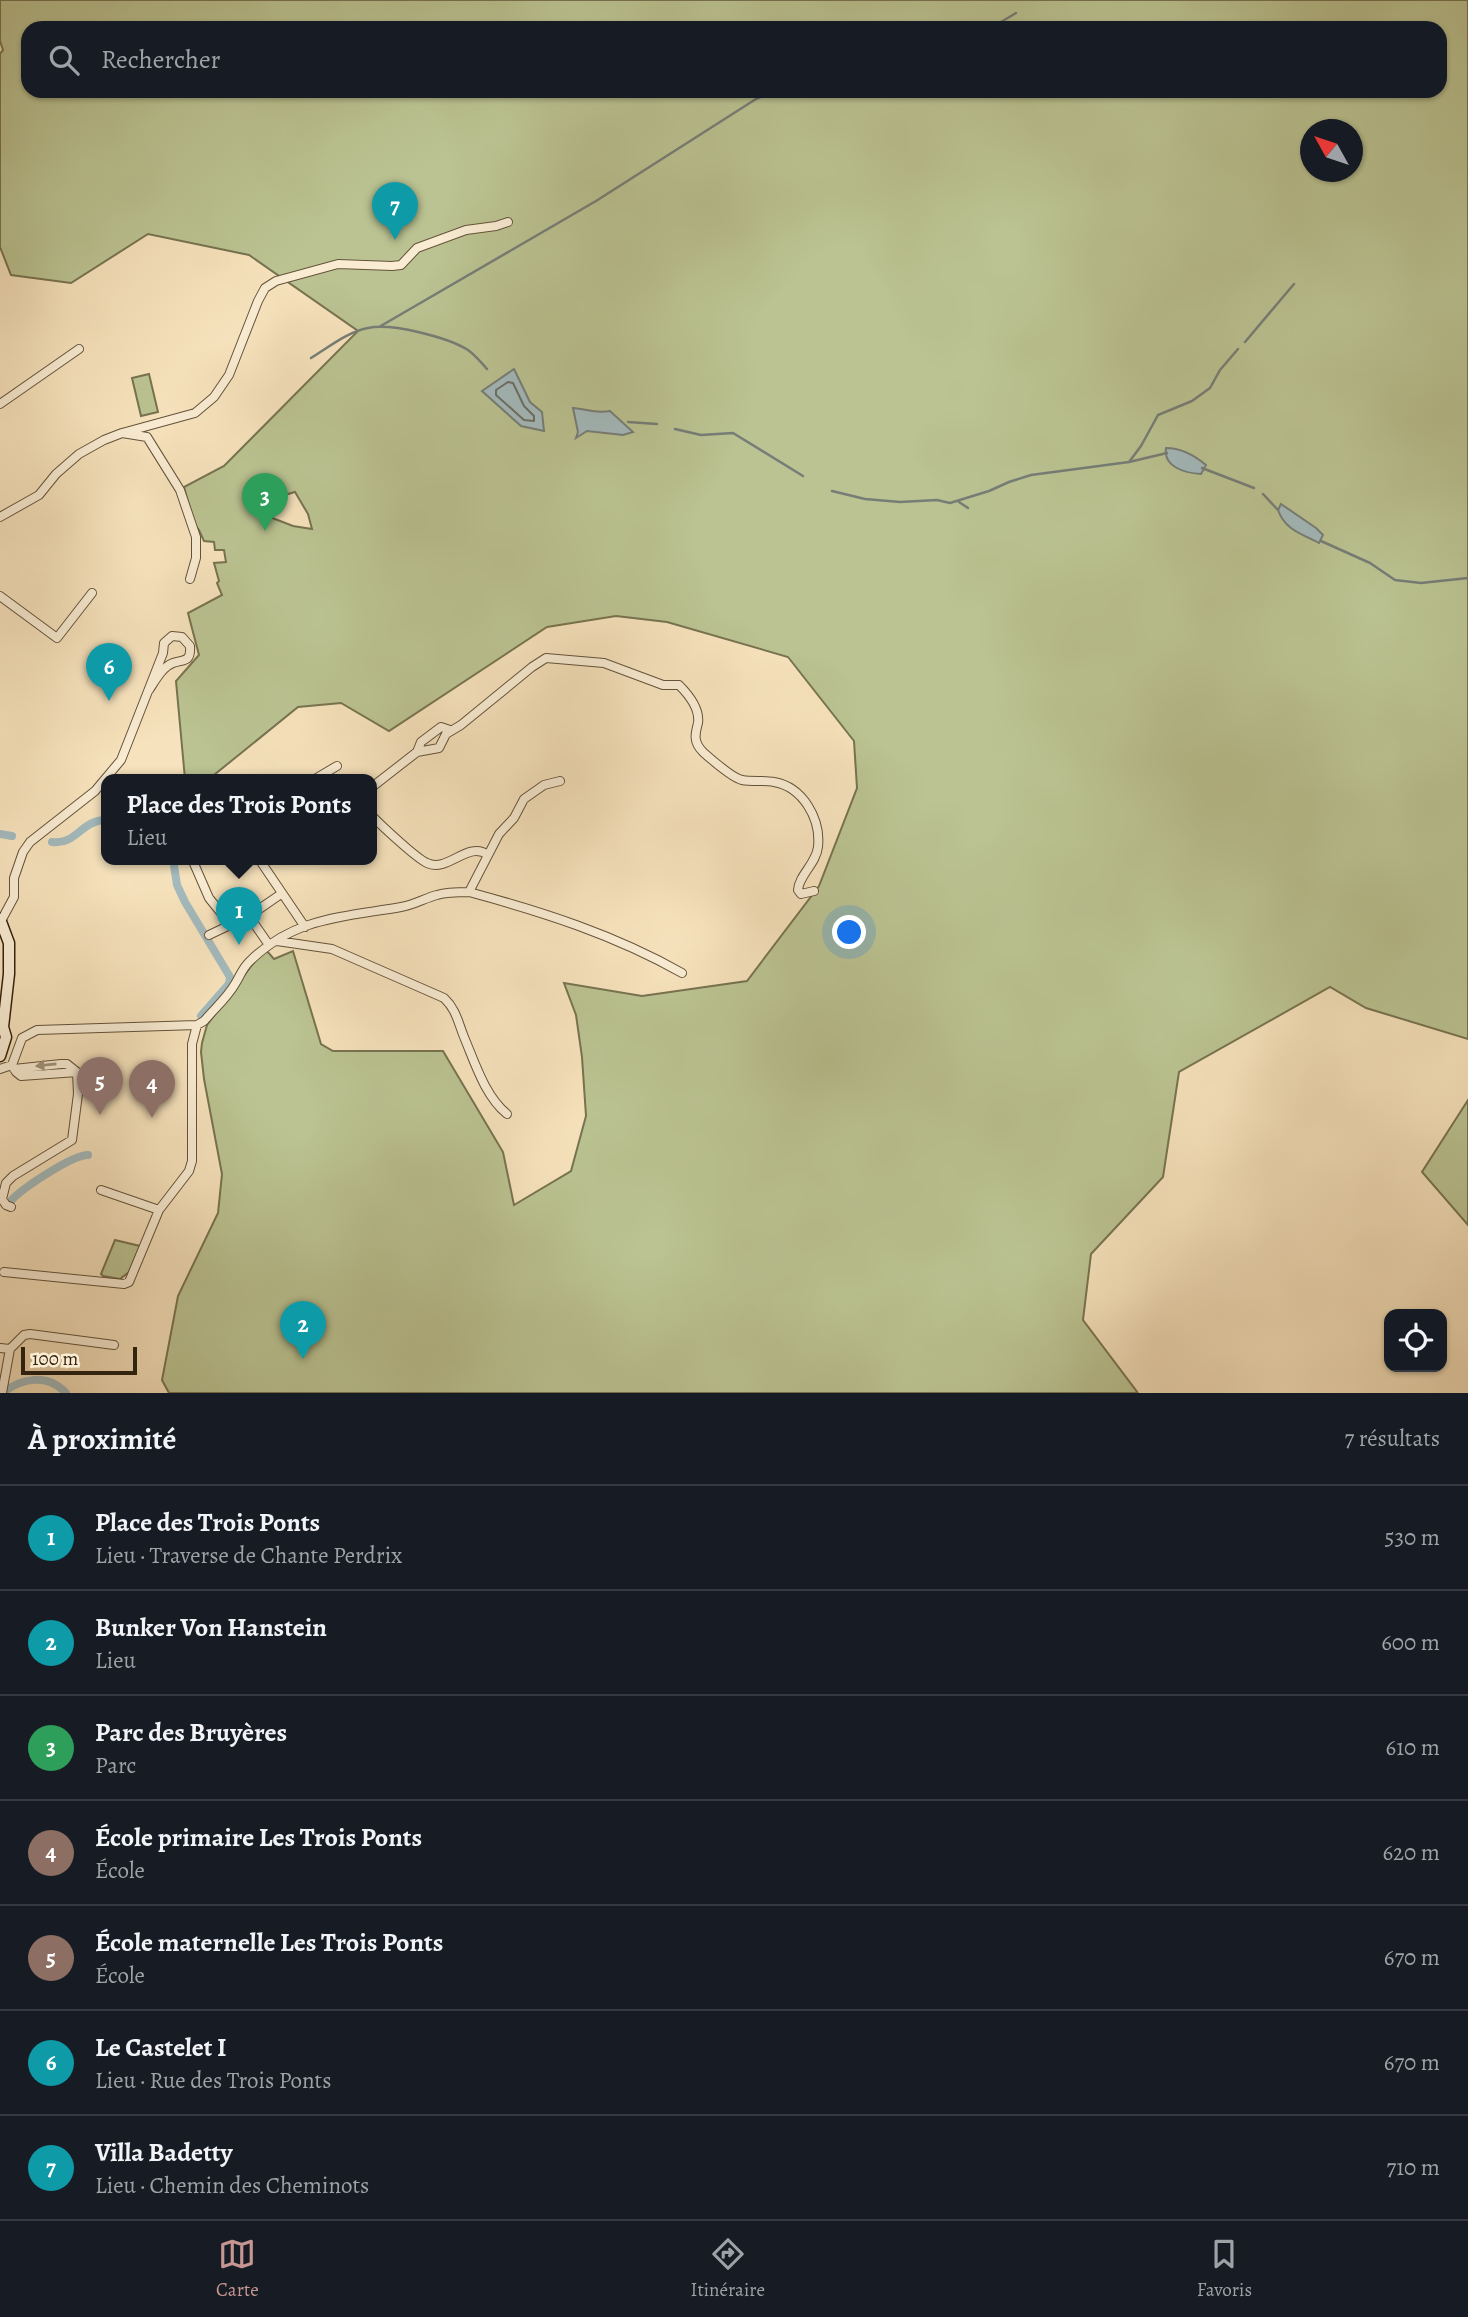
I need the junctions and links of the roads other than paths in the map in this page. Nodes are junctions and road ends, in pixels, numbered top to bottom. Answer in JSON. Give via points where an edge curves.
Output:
{"nodes":[{"id":1,"x":508,"y":222,"type":"dead end"},
{"id":2,"x":79,"y":348,"type":"dead end"},
{"id":3,"x":0,"y":404,"type":"edge"},
{"id":4,"x":122,"y":433,"type":"junction"},
{"id":5,"x":0,"y":517,"type":"edge"},
{"id":6,"x":190,"y":579,"type":"dead end"},
{"id":7,"x":92,"y":593,"type":"dead end"},
{"id":8,"x":0,"y":596,"type":"edge"},
{"id":9,"x":163,"y":653,"type":"junction"},
{"id":10,"x":173,"y":663,"type":"junction"},
{"id":11,"x":149,"y":690,"type":"junction"},
{"id":12,"x":450,"y":730,"type":"junction"},
{"id":13,"x":417,"y":752,"type":"junction"},
{"id":14,"x":337,"y":766,"type":"dead end"},
{"id":15,"x":110,"y":774,"type":"edge"},
{"id":16,"x":323,"y":774,"type":"edge"},
{"id":17,"x":560,"y":781,"type":"dead end"},
{"id":18,"x":377,"y":783,"type":"edge"},
{"id":19,"x":101,"y":784,"type":"edge"},
{"id":20,"x":377,"y":820,"type":"edge"},
{"id":21,"x":488,"y":855,"type":"junction"},
{"id":22,"x":195,"y":865,"type":"edge"},
{"id":23,"x":263,"y":865,"type":"edge"},
{"id":24,"x":814,"y":891,"type":"dead end"},
{"id":25,"x":469,"y":892,"type":"junction"},
{"id":26,"x":281,"y":894,"type":"junction"},
{"id":27,"x":14,"y":897,"type":"junction"},
{"id":28,"x":0,"y":906,"type":"edge"},
{"id":29,"x":249,"y":916,"type":"junction"},
{"id":30,"x":0,"y":920,"type":"edge"},
{"id":31,"x":230,"y":924,"type":"junction"},
{"id":32,"x":305,"y":926,"type":"junction"},
{"id":33,"x":209,"y":935,"type":"dead end"},
{"id":34,"x":273,"y":943,"type":"junction"},
{"id":35,"x":682,"y":973,"type":"dead end"},
{"id":36,"x":197,"y":1025,"type":"junction"},
{"id":37,"x":2,"y":1030,"type":"edge"},
{"id":38,"x":0,"y":1056,"type":"edge"},
{"id":39,"x":13,"y":1067,"type":"junction"},
{"id":40,"x":0,"y":1069,"type":"edge"},
{"id":41,"x":507,"y":1114,"type":"dead end"},
{"id":42,"x":101,"y":1190,"type":"dead end"},
{"id":43,"x":11,"y":1207,"type":"dead end"},
{"id":44,"x":159,"y":1210,"type":"junction"},
{"id":45,"x":4,"y":1272,"type":"dead end"},
{"id":46,"x":114,"y":1345,"type":"dead end"},
{"id":47,"x":0,"y":1348,"type":"edge"},
{"id":48,"x":10,"y":1349,"type":"junction"},
{"id":49,"x":2,"y":1391,"type":"edge"}],
"edges":[{"from":1,"to":4,"type":"street","via":[[466,230],[417,248],[401,265],[338,264],[276,281],[265,288],[229,375],[214,397],[195,413]]},
{"from":2,"to":3,"type":"street"},
{"from":4,"to":5,"type":"street","via":[[79,454],[39,495]]},
{"from":4,"to":6,"type":"street","via":[[147,437],[182,495],[197,547]]},
{"from":7,"to":8,"type":"street","via":[[57,638]]},
{"from":9,"to":10,"type":"street"},
{"from":9,"to":10,"type":"street","via":[[164,643],[172,636],[187,641],[187,658]]},
{"from":9,"to":11,"type":"street"},
{"from":10,"to":11,"type":"street"},
{"from":11,"to":15,"type":"street","via":[[124,754]]},
{"from":12,"to":13,"type":"street","via":[[439,748]]},
{"from":12,"to":13,"type":"street","via":[[441,727],[421,742]]},
{"from":12,"to":24,"type":"street","via":[[546,658],[604,663],[663,685],[680,685],[696,710],[695,739],[700,749],[743,781],[778,783],[806,800],[812,809],[818,846],[798,891]]},
{"from":13,"to":18,"type":"street"},
{"from":14,"to":16,"type":"street"},
{"from":17,"to":21,"type":"street","via":[[544,785],[524,799]]},
{"from":19,"to":27,"type":"street","via":[[23,852],[14,878]]},
{"from":20,"to":21,"type":"street","via":[[427,863],[440,865],[474,850]]},
{"from":21,"to":25,"type":"street"},
{"from":22,"to":31,"type":"street","via":[[209,898]]},
{"from":23,"to":26,"type":"street"},
{"from":25,"to":32,"type":"street","via":[[436,895],[407,906],[337,916]]},
{"from":25,"to":35,"type":"street","via":[[570,921]]},
{"from":26,"to":29,"type":"street"},
{"from":26,"to":32,"type":"street"},
{"from":27,"to":28,"type":"street"},
{"from":27,"to":30,"type":"street"},
{"from":29,"to":31,"type":"street"},
{"from":29,"to":34,"type":"street"},
{"from":30,"to":37,"type":"street","via":[[9,943]]},
{"from":31,"to":33,"type":"street"},
{"from":32,"to":34,"type":"street"},
{"from":34,"to":36,"type":"street","via":[[250,961],[235,985]]},
{"from":34,"to":41,"type":"street","via":[[332,949],[444,998],[454,1008],[488,1091]]},
{"from":36,"to":39,"type":"street","via":[[37,1030],[22,1038]]},
{"from":36,"to":44,"type":"street","via":[[192,1044],[192,1161]]},
{"from":37,"to":38,"type":"street","via":[[5,1037]]},
{"from":39,"to":40,"type":"street"},
{"from":39,"to":43,"type":"street","via":[[67,1064],[77,1072],[78,1094],[72,1140],[6,1183],[2,1199]]},
{"from":42,"to":44,"type":"street"},
{"from":44,"to":45,"type":"street","via":[[130,1282]]},
{"from":46,"to":48,"type":"street","via":[[30,1334]]},
{"from":47,"to":48,"type":"street"},
{"from":48,"to":49,"type":"street"}]}
